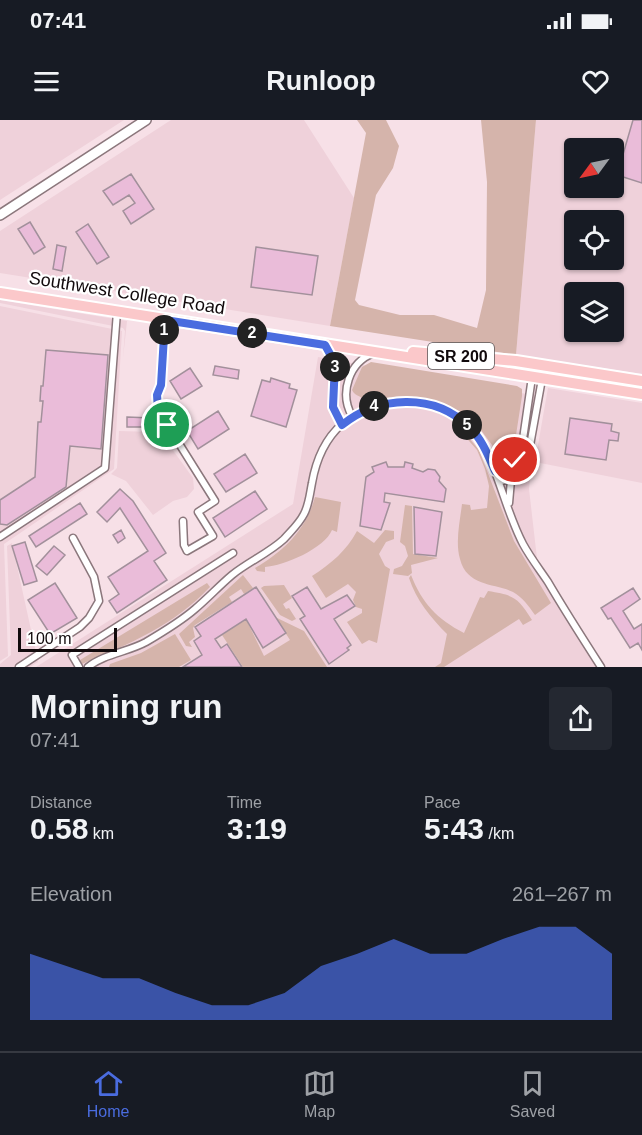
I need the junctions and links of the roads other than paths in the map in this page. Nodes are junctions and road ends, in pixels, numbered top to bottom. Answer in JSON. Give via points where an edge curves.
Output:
{"nodes":[{"id":1,"x":146,"y":120,"type":"edge"},
{"id":2,"x":0,"y":215,"type":"edge"},
{"id":3,"x":0,"y":288,"type":"edge"},
{"id":4,"x":0,"y":293,"type":"edge"},
{"id":5,"x":117,"y":312,"type":"junction"},
{"id":6,"x":165,"y":320,"type":"junction"},
{"id":7,"x":325,"y":345,"type":"junction"},
{"id":8,"x":376,"y":353,"type":"junction"},
{"id":9,"x":537,"y":378,"type":"junction"},
{"id":10,"x":642,"y":381,"type":"edge"},
{"id":11,"x":642,"y":394,"type":"edge"},
{"id":12,"x":352,"y":416,"type":"junction"},
{"id":13,"x":342,"y":425,"type":"junction"},
{"id":14,"x":522,"y":446,"type":"junction"},
{"id":15,"x":530,"y":450,"type":"junction"},
{"id":16,"x":495,"y":471,"type":"junction"},
{"id":17,"x":512,"y":480,"type":"junction"},
{"id":18,"x":499,"y":481,"type":"junction"},
{"id":19,"x":509,"y":506,"type":"junction"},
{"id":20,"x":183,"y":521,"type":"dead end"},
{"id":21,"x":0,"y":537,"type":"edge"},
{"id":22,"x":73,"y":538,"type":"dead end"},
{"id":23,"x":233,"y":553,"type":"dead end"},
{"id":24,"x":20,"y":667,"type":"edge"},
{"id":25,"x":79,"y":667,"type":"edge"},
{"id":26,"x":88,"y":667,"type":"edge"},
{"id":27,"x":601,"y":667,"type":"edge"}],
"edges":[{"from":1,"to":2,"type":"main road"},
{"from":3,"to":10,"type":"main road","name":"Southwest College Road","number":"SR 200","via":[[377,349],[516,361]]},
{"from":4,"to":5,"type":"main road","name":"Southwest College Road","number":"SR 200"},
{"from":5,"to":6,"type":"main road","name":"Southwest College Road","number":"SR 200"},
{"from":5,"to":21,"type":"street","via":[[105,468]]},
{"from":6,"to":7,"type":"main road","name":"Southwest College Road","number":"SR 200"},
{"from":6,"to":20,"type":"street","via":[[158,410],[215,501],[198,512],[213,536],[187,551]]},
{"from":7,"to":8,"type":"main road","name":"Southwest College Road","number":"SR 200"},
{"from":7,"to":13,"type":"street","via":[[335,363],[333,407]]},
{"from":8,"to":9,"type":"main road","name":"Southwest College Road","number":"SR 200"},
{"from":8,"to":12,"type":"street","via":[[364,357],[349,377],[346,396]]},
{"from":9,"to":11,"type":"main road","name":"Southwest College Road","number":"SR 200"},
{"from":9,"to":14,"type":"street"},
{"from":9,"to":15,"type":"street"},
{"from":12,"to":13,"type":"street"},
{"from":12,"to":16,"type":"street","via":[[391,402],[435,407],[468,426]]},
{"from":13,"to":26,"type":"street","via":[[325,443],[317,460],[306,512],[282,541],[234,574],[186,616],[144,643]]},
{"from":14,"to":15,"type":"street"},
{"from":14,"to":16,"type":"street","via":[[515,460]]},
{"from":15,"to":17,"type":"street","via":[[521,473]]},
{"from":16,"to":18,"type":"street"},
{"from":17,"to":18,"type":"street"},
{"from":17,"to":19,"type":"street"},
{"from":18,"to":19,"type":"street"},
{"from":19,"to":27,"type":"street","via":[[523,543]]},
{"from":22,"to":24,"type":"street","via":[[94,577],[99,601],[80,627]]},
{"from":23,"to":25,"type":"street","via":[[72,655]]}]}
